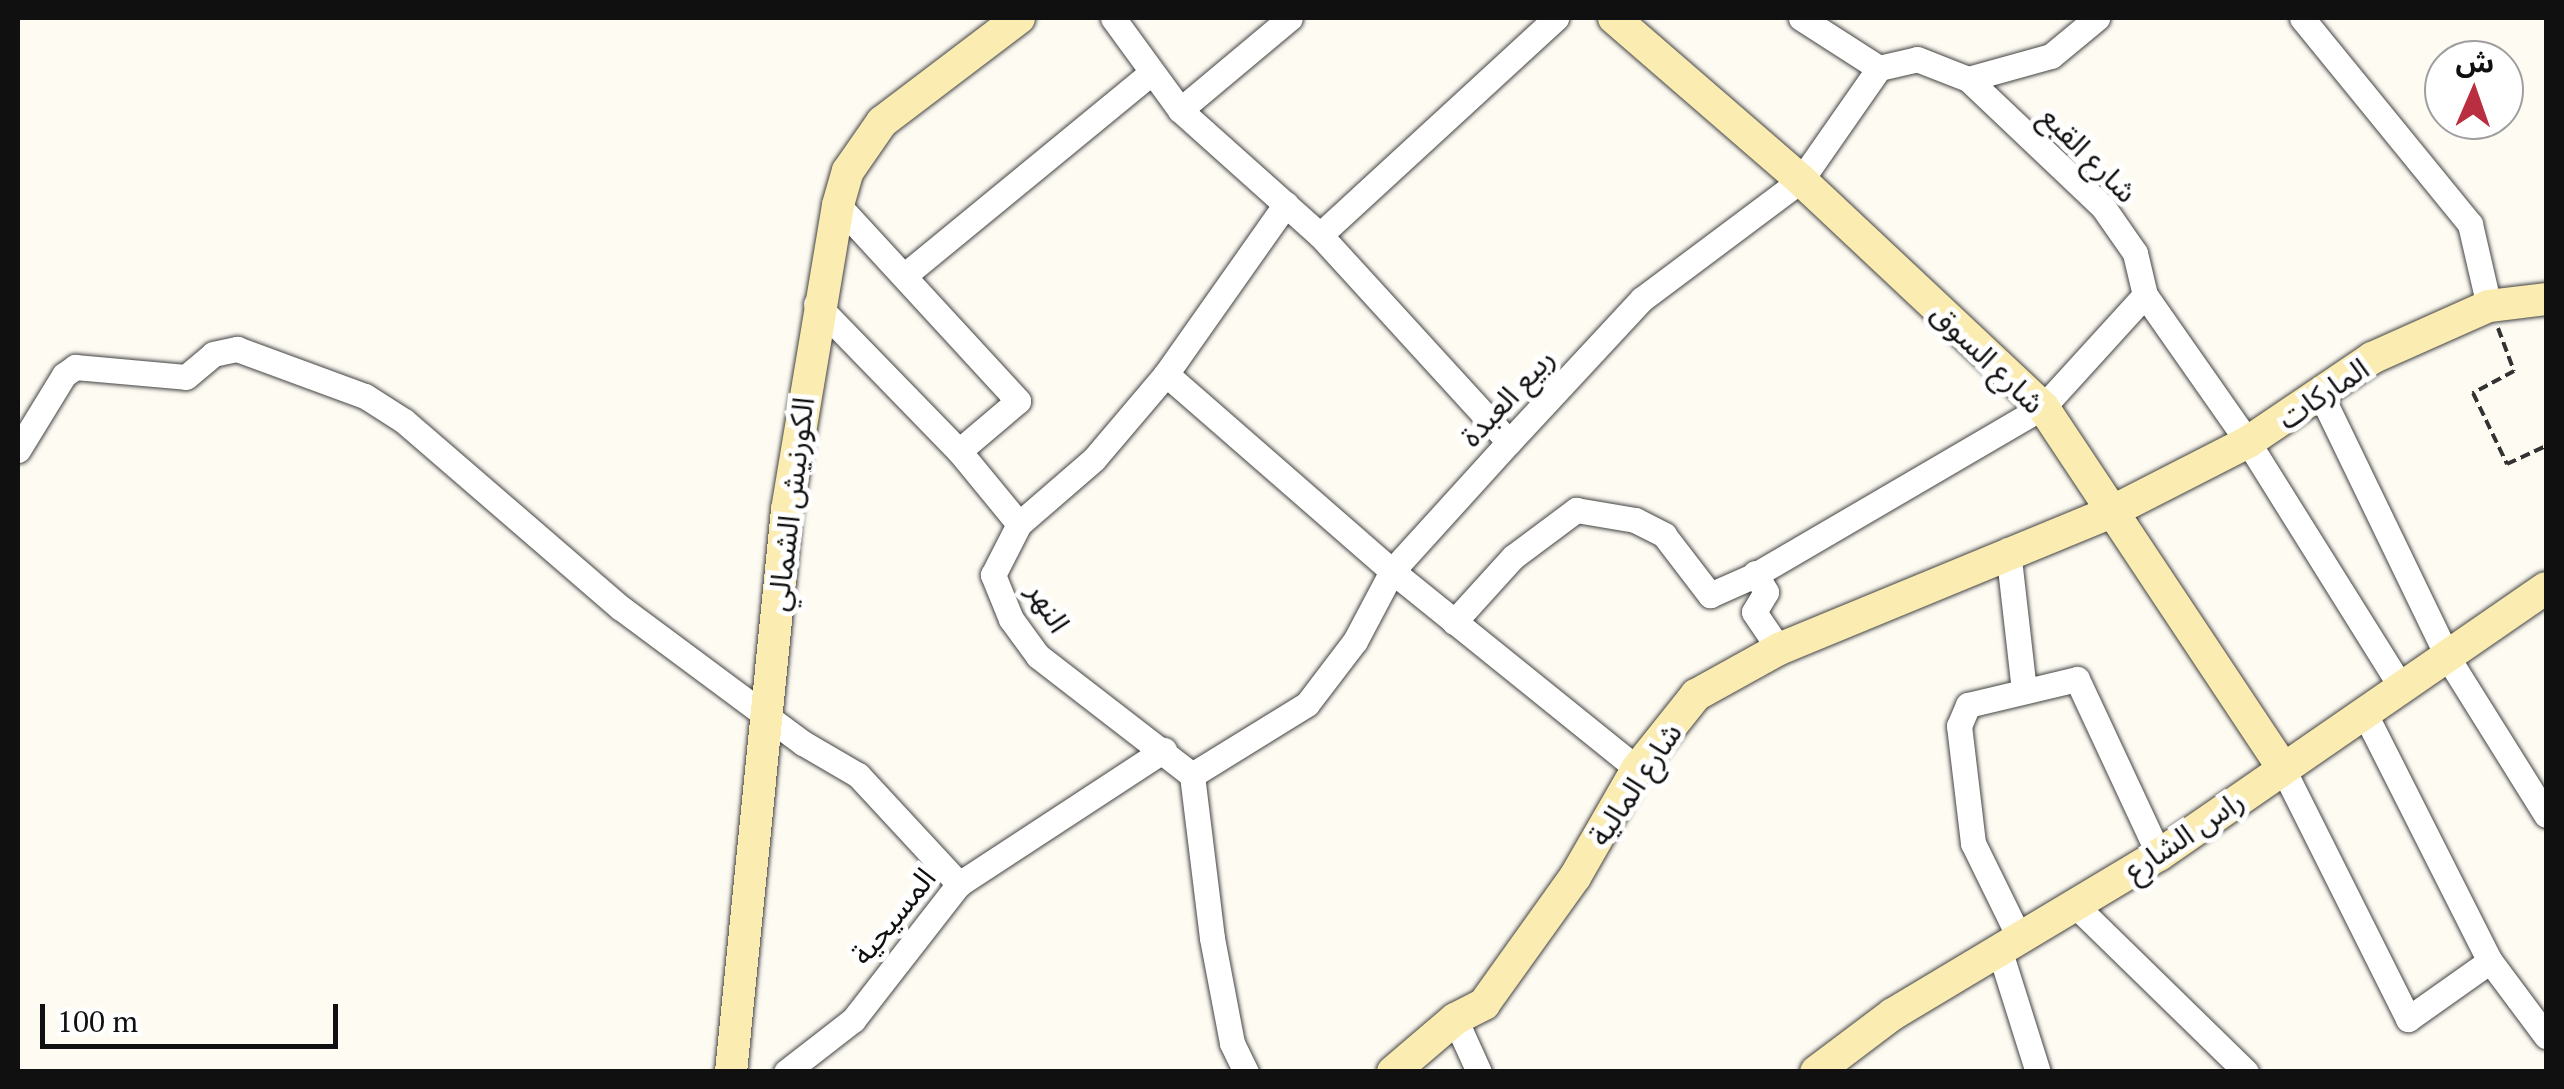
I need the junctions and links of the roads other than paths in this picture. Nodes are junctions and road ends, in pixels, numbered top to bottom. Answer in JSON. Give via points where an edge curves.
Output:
{"nodes":[{"id":1,"x":1019,"y":18,"type":"edge"},
{"id":2,"x":1113,"y":18,"type":"edge"},
{"id":3,"x":1290,"y":18,"type":"edge"},
{"id":4,"x":1556,"y":18,"type":"edge"},
{"id":5,"x":1614,"y":18,"type":"edge"},
{"id":6,"x":1801,"y":18,"type":"edge"},
{"id":7,"x":2097,"y":18,"type":"edge"},
{"id":8,"x":2302,"y":18,"type":"edge"},
{"id":9,"x":1879,"y":68,"type":"junction"},
{"id":10,"x":1150,"y":74,"type":"junction"},
{"id":11,"x":1968,"y":80,"type":"junction"},
{"id":12,"x":1180,"y":110,"type":"junction"},
{"id":13,"x":1802,"y":180,"type":"junction"},
{"id":14,"x":1286,"y":204,"type":"junction"},
{"id":15,"x":838,"y":206,"type":"junction"},
{"id":16,"x":1320,"y":235,"type":"junction"},
{"id":17,"x":905,"y":275,"type":"junction"},
{"id":18,"x":2145,"y":294,"type":"junction"},
{"id":19,"x":2546,"y":300,"type":"edge"},
{"id":20,"x":816,"y":304,"type":"junction"},
{"id":21,"x":2489,"y":306,"type":"junction"},
{"id":22,"x":1166,"y":374,"type":"junction"},
{"id":23,"x":2322,"y":396,"type":"junction"},
{"id":24,"x":2042,"y":407,"type":"junction"},
{"id":25,"x":1508,"y":442,"type":"junction"},
{"id":26,"x":2248,"y":442,"type":"junction"},
{"id":27,"x":18,"y":450,"type":"edge"},
{"id":28,"x":960,"y":451,"type":"junction"},
{"id":29,"x":2109,"y":513,"type":"junction"},
{"id":30,"x":1019,"y":524,"type":"junction"},
{"id":31,"x":2008,"y":550,"type":"junction"},
{"id":32,"x":1392,"y":571,"type":"junction"},
{"id":33,"x":1756,"y":573,"type":"junction"},
{"id":34,"x":2546,"y":588,"type":"edge"},
{"id":35,"x":1454,"y":622,"type":"junction"},
{"id":36,"x":1779,"y":649,"type":"junction"},
{"id":37,"x":2448,"y":658,"type":"junction"},
{"id":38,"x":2404,"y":690,"type":"junction"},
{"id":39,"x":2024,"y":691,"type":"junction"},
{"id":40,"x":766,"y":711,"type":"junction"},
{"id":41,"x":2365,"y":714,"type":"junction"},
{"id":42,"x":1164,"y":750,"type":"junction"},
{"id":43,"x":2282,"y":767,"type":"junction"},
{"id":44,"x":1638,"y":769,"type":"junction"},
{"id":45,"x":1192,"y":775,"type":"junction"},
{"id":46,"x":2546,"y":814,"type":"edge"},
{"id":47,"x":2159,"y":855,"type":"junction"},
{"id":48,"x":958,"y":884,"type":"junction"},
{"id":49,"x":2075,"y":905,"type":"junction"},
{"id":50,"x":2010,"y":947,"type":"junction"},
{"id":51,"x":2490,"y":961,"type":"junction"},
{"id":52,"x":1454,"y":1019,"type":"junction"},
{"id":53,"x":2546,"y":1036,"type":"edge"},
{"id":54,"x":731,"y":1072,"type":"edge"},
{"id":55,"x":786,"y":1072,"type":"edge"},
{"id":56,"x":1246,"y":1072,"type":"edge"},
{"id":57,"x":1394,"y":1072,"type":"edge"},
{"id":58,"x":1479,"y":1072,"type":"edge"},
{"id":59,"x":1816,"y":1072,"type":"edge"},
{"id":60,"x":2038,"y":1072,"type":"edge"},
{"id":61,"x":2246,"y":1072,"type":"edge"}],
"edges":[{"from":1,"to":15,"type":"street","name":"الكورنيش الشمالي","via":[[882,122],[848,171]]},
{"from":2,"to":10,"type":"street"},
{"from":3,"to":12,"type":"street"},
{"from":4,"to":16,"type":"street"},
{"from":5,"to":13,"type":"street","name":"شارع السوق"},
{"from":6,"to":9,"type":"street"},
{"from":7,"to":11,"type":"street","via":[[2051,56]]},
{"from":8,"to":21,"type":"street","via":[[2470,224]]},
{"from":9,"to":11,"type":"street","name":"شارع القبع","via":[[1917,59]]},
{"from":9,"to":13,"type":"street","name":"ربيع العبدة"},
{"from":10,"to":12,"type":"street"},
{"from":10,"to":17,"type":"street"},
{"from":11,"to":18,"type":"street","name":"شارع القبع","via":[[2103,207],[2136,253]]},
{"from":12,"to":14,"type":"street"},
{"from":13,"to":24,"type":"street","name":"شارع السوق"},
{"from":13,"to":25,"type":"street","name":"ربيع العبدة","via":[[1642,299]]},
{"from":14,"to":16,"type":"street"},
{"from":14,"to":22,"type":"street","name":"النهر"},
{"from":15,"to":17,"type":"street"},
{"from":15,"to":20,"type":"street","name":"الكورنيش الشمالي"},
{"from":16,"to":25,"type":"street"},
{"from":17,"to":28,"type":"street","via":[[1018,401]]},
{"from":18,"to":24,"type":"street"},
{"from":18,"to":26,"type":"street","name":"شارع القبع"},
{"from":19,"to":21,"type":"street","name":"الماركات"},
{"from":20,"to":28,"type":"street"},
{"from":20,"to":40,"type":"street","name":"الكورنيش الشمالي"},
{"from":21,"to":23,"type":"street","name":"الماركات","via":[[2372,358]]},
{"from":22,"to":30,"type":"street","name":"النهر","via":[[1094,459]]},
{"from":22,"to":32,"type":"street"},
{"from":23,"to":26,"type":"street","name":"الماركات"},
{"from":23,"to":37,"type":"street"},
{"from":24,"to":29,"type":"street","name":"شارع السوق"},
{"from":24,"to":33,"type":"street"},
{"from":25,"to":32,"type":"street","name":"ربيع العبدة"},
{"from":26,"to":29,"type":"street","name":"الماركات"},
{"from":26,"to":38,"type":"street","name":"شارع القبع"},
{"from":27,"to":40,"type":"street","via":[[64,375],[76,367],[186,377],[213,354],[237,350],[328,380],[404,421],[621,608]]},
{"from":28,"to":30,"type":"street"},
{"from":29,"to":31,"type":"street","name":"شارع المالية"},
{"from":29,"to":43,"type":"street","name":"شارع السوق"},
{"from":30,"to":42,"type":"street","name":"النهر","via":[[994,575],[1011,619],[1038,656]]},
{"from":31,"to":36,"type":"street","name":"شارع المالية"},
{"from":31,"to":39,"type":"street"},
{"from":32,"to":35,"type":"street"},
{"from":32,"to":45,"type":"street","name":"ربيع العبدة","via":[[1355,641],[1307,704]]},
{"from":33,"to":35,"type":"street","via":[[1710,596],[1664,535],[1636,520],[1576,510],[1513,557]]},
{"from":33,"to":36,"type":"street","via":[[1766,592],[1754,612]]},
{"from":34,"to":37,"type":"street","name":"راس الشارع"},
{"from":35,"to":44,"type":"street"},
{"from":36,"to":44,"type":"street","name":"شارع المالية","via":[[1696,695]]},
{"from":37,"to":38,"type":"street","name":"راس الشارع"},
{"from":37,"to":46,"type":"street"},
{"from":38,"to":41,"type":"street","name":"راس الشارع"},
{"from":39,"to":47,"type":"street","via":[[2078,679]]},
{"from":39,"to":50,"type":"street","via":[[1968,706],[1959,726],[1972,842]]},
{"from":40,"to":48,"type":"street","via":[[803,744],[858,774]]},
{"from":40,"to":54,"type":"street","name":"الكورنيش الشمالي"},
{"from":41,"to":43,"type":"street","name":"راس الشارع"},
{"from":41,"to":51,"type":"street"},
{"from":42,"to":45,"type":"street","name":"النهر"},
{"from":42,"to":48,"type":"street","name":"المسيحية"},
{"from":43,"to":47,"type":"street","name":"راس الشارع"},
{"from":43,"to":51,"type":"street","via":[[2408,1019]]},
{"from":44,"to":52,"type":"street","name":"شارع المالية","via":[[1575,877],[1484,1004]]},
{"from":45,"to":56,"type":"street","via":[[1212,938],[1232,1044]]},
{"from":47,"to":49,"type":"street","name":"راس الشارع"},
{"from":48,"to":55,"type":"street","name":"المسيحية","via":[[854,1020]]},
{"from":49,"to":50,"type":"street","name":"راس الشارع"},
{"from":49,"to":61,"type":"street"},
{"from":50,"to":59,"type":"street","name":"راس الشارع","via":[[1893,1014]]},
{"from":50,"to":60,"type":"street"},
{"from":51,"to":53,"type":"street"},
{"from":52,"to":57,"type":"street","name":"شارع المالية"},
{"from":52,"to":58,"type":"street"}]}
